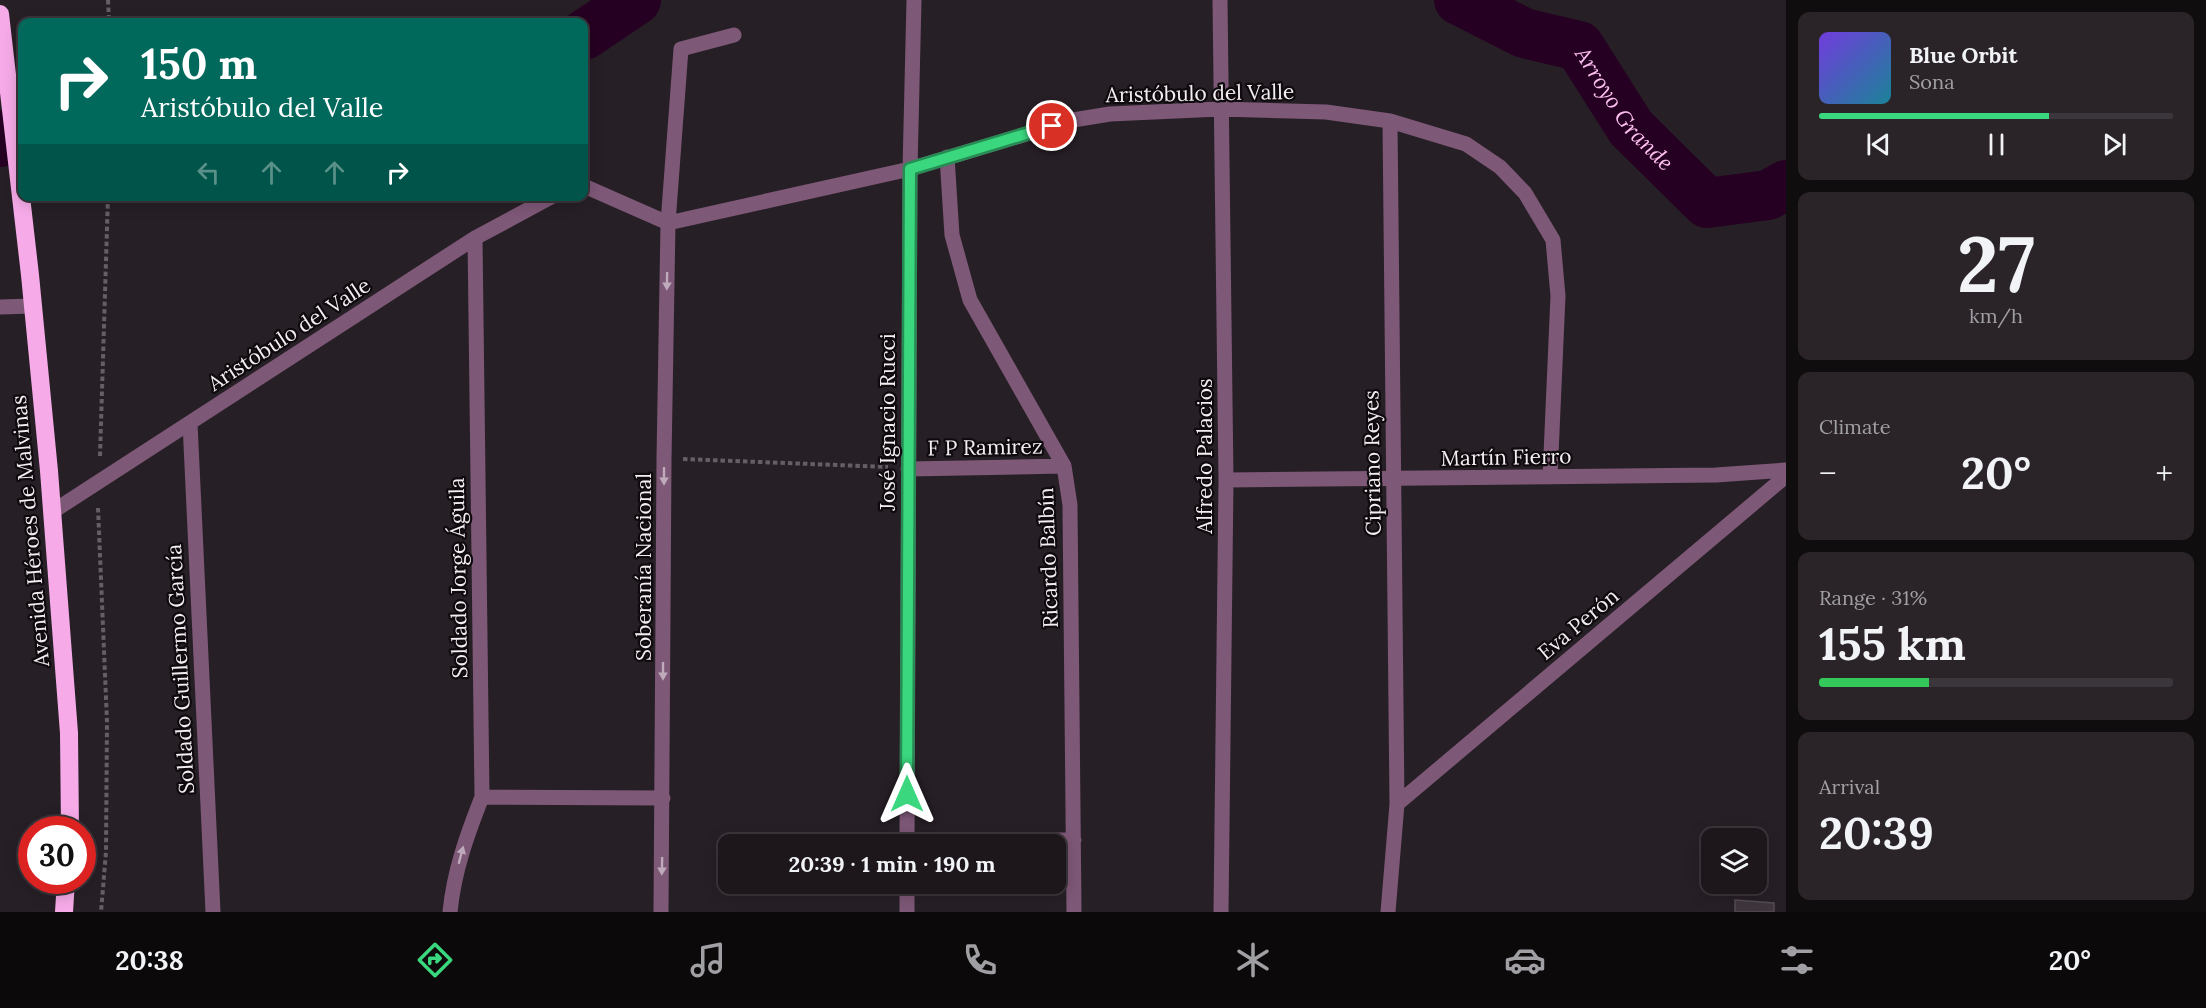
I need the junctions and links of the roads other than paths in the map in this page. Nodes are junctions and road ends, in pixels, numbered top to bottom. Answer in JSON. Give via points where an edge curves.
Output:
{"nodes":[{"id":1,"x":914,"y":0,"type":"edge"},
{"id":2,"x":1220,"y":0,"type":"edge"},
{"id":3,"x":0,"y":14,"type":"edge"},
{"id":4,"x":734,"y":35,"type":"dead end"},
{"id":5,"x":1220,"y":109,"type":"junction"},
{"id":6,"x":1390,"y":121,"type":"junction"},
{"id":7,"x":947,"y":157,"type":"junction"},
{"id":8,"x":910,"y":169,"type":"junction"},
{"id":9,"x":18,"y":171,"type":"edge"},
{"id":10,"x":588,"y":188,"type":"edge"},
{"id":11,"x":21,"y":201,"type":"edge"},
{"id":12,"x":544,"y":201,"type":"edge"},
{"id":13,"x":668,"y":223,"type":"junction"},
{"id":14,"x":475,"y":238,"type":"junction"},
{"id":15,"x":32,"y":306,"type":"junction"},
{"id":16,"x":0,"y":307,"type":"edge"},
{"id":17,"x":190,"y":423,"type":"junction"},
{"id":18,"x":1064,"y":466,"type":"junction"},
{"id":19,"x":908,"y":469,"type":"junction"},
{"id":20,"x":1786,"y":470,"type":"edge"},
{"id":21,"x":1786,"y":476,"type":"edge"},
{"id":22,"x":1550,"y":477,"type":"junction"},
{"id":23,"x":1394,"y":479,"type":"junction"},
{"id":24,"x":1226,"y":480,"type":"junction"},
{"id":25,"x":52,"y":512,"type":"junction"},
{"id":26,"x":482,"y":796,"type":"junction"},
{"id":27,"x":663,"y":798,"type":"junction"},
{"id":28,"x":1396,"y":804,"type":"junction"},
{"id":29,"x":70,"y":816,"type":"edge"},
{"id":30,"x":907,"y":834,"type":"edge"},
{"id":31,"x":1066,"y":840,"type":"edge"},
{"id":32,"x":1074,"y":840,"type":"junction"},
{"id":33,"x":65,"y":894,"type":"edge"},
{"id":34,"x":907,"y":894,"type":"edge"},
{"id":35,"x":64,"y":912,"type":"edge"},
{"id":36,"x":213,"y":912,"type":"edge"},
{"id":37,"x":450,"y":912,"type":"edge"},
{"id":38,"x":662,"y":912,"type":"edge"},
{"id":39,"x":907,"y":912,"type":"edge"},
{"id":40,"x":1074,"y":912,"type":"edge"},
{"id":41,"x":1221,"y":912,"type":"edge"},
{"id":42,"x":1388,"y":912,"type":"edge"}],
"edges":[{"from":1,"to":8,"type":"street","name":"José Ignacio Rucci"},
{"from":2,"to":5,"type":"street","name":"Alfredo Palacios"},
{"from":3,"to":9,"type":"highway","name":"Avenida Héroes de Malvinas"},
{"from":4,"to":13,"type":"street","name":"Soberanía Nacional","via":[[681,49]]},
{"from":5,"to":6,"type":"street","name":"Aristóbulo del Valle","via":[[1326,112]]},
{"from":5,"to":7,"type":"street","name":"Aristóbulo del Valle","via":[[1110,114]]},
{"from":5,"to":24,"type":"street","name":"Alfredo Palacios"},
{"from":6,"to":22,"type":"street","name":"Aristóbulo del Valle","via":[[1466,144],[1500,166],[1525,192],[1553,240],[1558,296]]},
{"from":6,"to":23,"type":"street","name":"Cipriano Reyes"},
{"from":7,"to":8,"type":"street","name":"Aristóbulo del Valle"},
{"from":7,"to":18,"type":"street","name":"Ricardo Balbín","via":[[952,235],[970,300]]},
{"from":8,"to":13,"type":"street","name":"Aristóbulo del Valle"},
{"from":8,"to":19,"type":"street","name":"José Ignacio Rucci"},
{"from":10,"to":13,"type":"street"},
{"from":11,"to":15,"type":"highway","name":"Avenida Héroes de Malvinas"},
{"from":12,"to":14,"type":"street","name":"Aristóbulo del Valle"},
{"from":13,"to":27,"type":"street","name":"Soberanía Nacional","one_way":true},
{"from":14,"to":17,"type":"street","name":"Aristóbulo del Valle"},
{"from":14,"to":26,"type":"street","name":"Soldado Jorge Águila"},
{"from":15,"to":16,"type":"street"},
{"from":15,"to":25,"type":"highway","name":"Avenida Héroes de Malvinas"},
{"from":17,"to":25,"type":"street","name":"Aristóbulo del Valle"},
{"from":17,"to":36,"type":"street","name":"Soldado Guillermo García"},
{"from":18,"to":19,"type":"street","name":"F P Ramirez"},
{"from":18,"to":32,"type":"street","name":"Ricardo Balbín","via":[[1070,506]]},
{"from":19,"to":30,"type":"street","name":"José Ignacio Rucci"},
{"from":20,"to":22,"type":"street","name":"Martín Fierro"},
{"from":21,"to":28,"type":"street","name":"Eva Perón"},
{"from":22,"to":23,"type":"street","name":"Martín Fierro"},
{"from":23,"to":24,"type":"street","name":"Martín Fierro"},
{"from":23,"to":28,"type":"street","name":"Cipriano Reyes"},
{"from":24,"to":41,"type":"street","name":"Alfredo Palacios"},
{"from":25,"to":29,"type":"highway","name":"Avenida Héroes de Malvinas","via":[[69,733]]},
{"from":26,"to":27,"type":"street"},
{"from":37,"to":26,"type":"street","name":"Soldado Jorge Águila","one_way":true,"via":[[463,846]]},
{"from":27,"to":38,"type":"street","name":"Soberanía Nacional","one_way":true},
{"from":28,"to":42,"type":"street","name":"Cipriano Reyes"},
{"from":31,"to":32,"type":"street"},
{"from":32,"to":40,"type":"street","name":"Ricardo Balbín"},
{"from":33,"to":35,"type":"highway"},
{"from":34,"to":39,"type":"street"}]}
